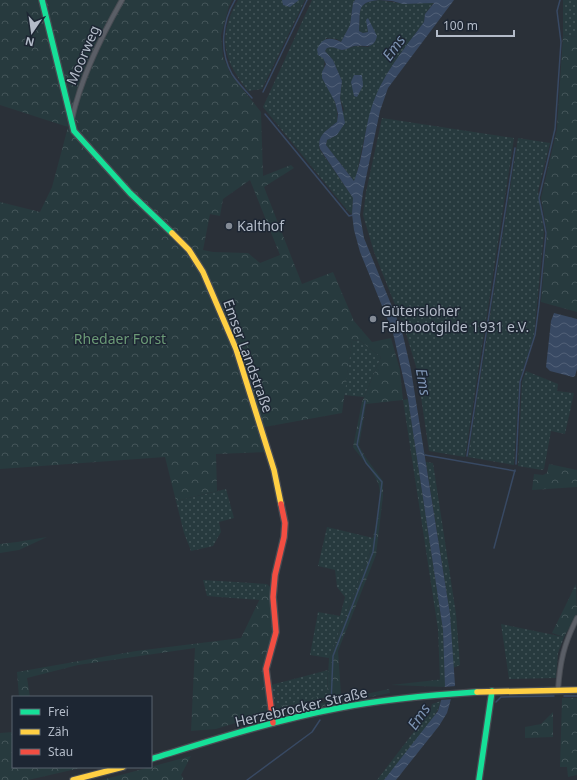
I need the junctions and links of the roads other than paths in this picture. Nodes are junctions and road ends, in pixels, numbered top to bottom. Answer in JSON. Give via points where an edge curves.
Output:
{"nodes":[{"id":1,"x":42,"y":0,"type":"edge"},
{"id":2,"x":122,"y":0,"type":"edge"},
{"id":3,"x":71,"y":122,"type":"junction"},
{"id":4,"x":577,"y":618,"type":"edge"},
{"id":5,"x":558,"y":690,"type":"junction"},
{"id":6,"x":577,"y":690,"type":"edge"},
{"id":7,"x":492,"y":691,"type":"junction"},
{"id":8,"x":273,"y":723,"type":"junction"},
{"id":9,"x":152,"y":759,"type":"edge"},
{"id":10,"x":119,"y":768,"type":"edge"},
{"id":11,"x":73,"y":780,"type":"edge"},
{"id":12,"x":479,"y":780,"type":"edge"}],
"edges":[{"from":1,"to":3,"type":"street","name":"Emser Landstraße"},
{"from":2,"to":3,"type":"street","name":"Moorweg","via":[[107,26],[83,80]]},
{"from":3,"to":8,"type":"street","name":"Emser Landstraße","via":[[82,142],[189,250],[203,272],[236,349],[274,470],[285,523],[273,597],[276,632],[266,669]]},
{"from":4,"to":5,"type":"street","via":[[566,638]]},
{"from":5,"to":6,"type":"street","name":"Herzebrocker Straße"},
{"from":5,"to":7,"type":"street","name":"Herzebrocker Straße"},
{"from":7,"to":8,"type":"street","name":"Herzebrocker Straße","via":[[388,700]]},
{"from":7,"to":12,"type":"street"},
{"from":8,"to":9,"type":"street","name":"Herzebrocker Straße"},
{"from":10,"to":11,"type":"street"}]}
